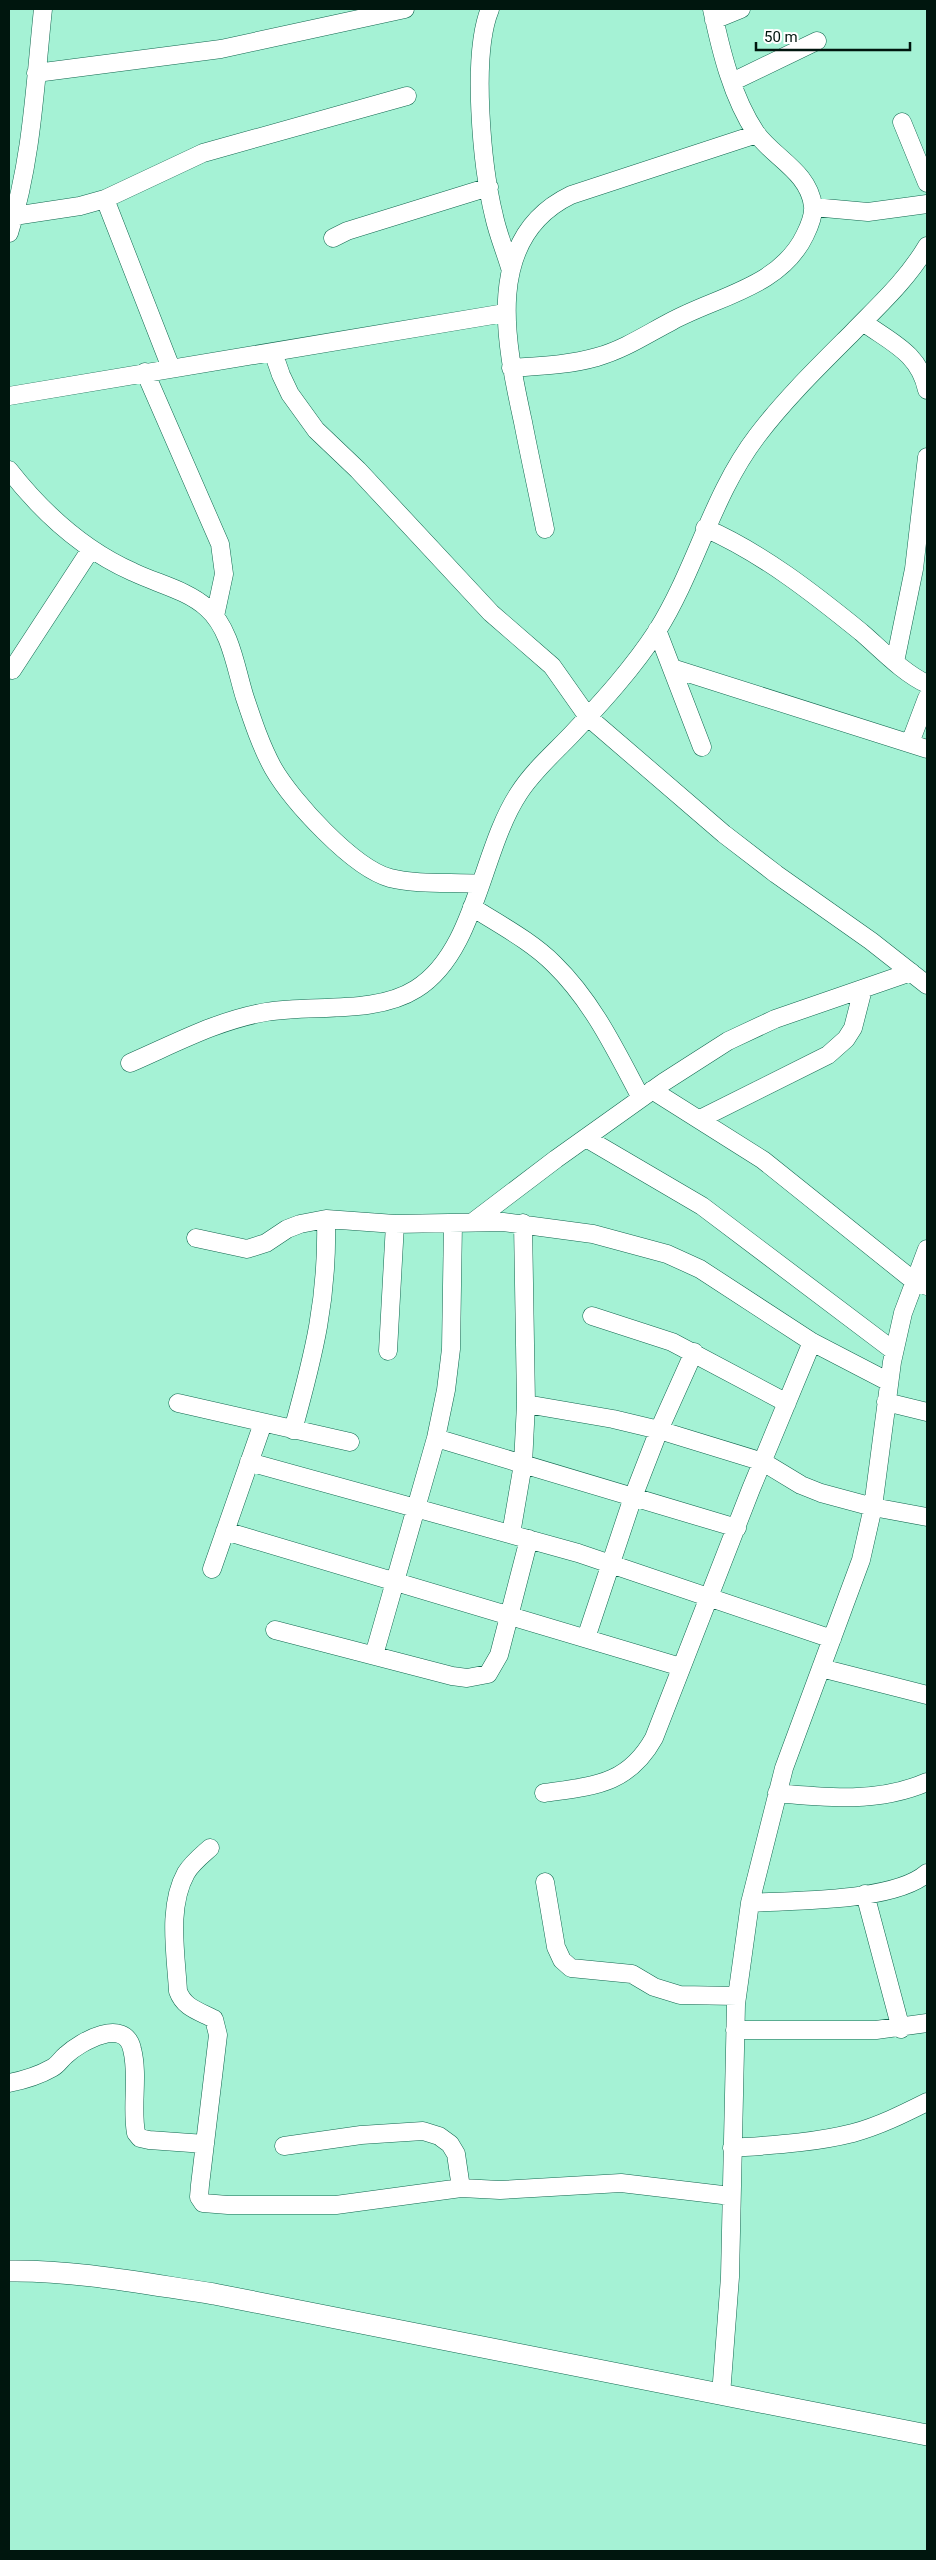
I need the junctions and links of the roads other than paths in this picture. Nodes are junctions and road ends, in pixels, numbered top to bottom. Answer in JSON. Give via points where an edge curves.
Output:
{"nodes":[{"id":1,"x":43,"y":9,"type":"edge"},
{"id":2,"x":404,"y":9,"type":"edge"},
{"id":3,"x":490,"y":9,"type":"edge"},
{"id":4,"x":741,"y":9,"type":"edge"},
{"id":5,"x":713,"y":14,"type":"edge"},
{"id":6,"x":817,"y":41,"type":"dead end"},
{"id":7,"x":36,"y":73,"type":"junction"},
{"id":8,"x":732,"y":82,"type":"junction"},
{"id":9,"x":407,"y":96,"type":"dead end"},
{"id":10,"x":902,"y":122,"type":"dead end"},
{"id":11,"x":757,"y":134,"type":"junction"},
{"id":12,"x":927,"y":183,"type":"edge"},
{"id":13,"x":489,"y":187,"type":"junction"},
{"id":14,"x":105,"y":199,"type":"junction"},
{"id":15,"x":927,"y":204,"type":"edge"},
{"id":16,"x":813,"y":207,"type":"junction"},
{"id":17,"x":14,"y":216,"type":"junction"},
{"id":18,"x":9,"y":233,"type":"edge"},
{"id":19,"x":333,"y":238,"type":"dead end"},
{"id":20,"x":927,"y":246,"type":"edge"},
{"id":21,"x":512,"y":270,"type":"junction"},
{"id":22,"x":505,"y":313,"type":"junction"},
{"id":23,"x":863,"y":322,"type":"junction"},
{"id":24,"x":273,"y":352,"type":"junction"},
{"id":25,"x":171,"y":368,"type":"junction"},
{"id":26,"x":511,"y":368,"type":"junction"},
{"id":27,"x":145,"y":372,"type":"junction"},
{"id":28,"x":927,"y":390,"type":"edge"},
{"id":29,"x":9,"y":396,"type":"edge"},
{"id":30,"x":927,"y":457,"type":"edge"},
{"id":31,"x":9,"y":470,"type":"edge"},
{"id":32,"x":924,"y":517,"type":"edge"},
{"id":33,"x":706,"y":528,"type":"junction"},
{"id":34,"x":546,"y":530,"type":"dead end"},
{"id":35,"x":91,"y":549,"type":"junction"},
{"id":36,"x":215,"y":616,"type":"junction"},
{"id":37,"x":657,"y":630,"type":"junction"},
{"id":38,"x":895,"y":662,"type":"junction"},
{"id":39,"x":672,"y":668,"type":"junction"},
{"id":40,"x":12,"y":670,"type":"dead end"},
{"id":41,"x":927,"y":684,"type":"edge"},
{"id":42,"x":927,"y":698,"type":"edge"},
{"id":43,"x":588,"y":717,"type":"junction"},
{"id":44,"x":910,"y":743,"type":"junction"},
{"id":45,"x":702,"y":747,"type":"dead end"},
{"id":46,"x":927,"y":749,"type":"edge"},
{"id":47,"x":480,"y":884,"type":"junction"},
{"id":48,"x":472,"y":907,"type":"junction"},
{"id":49,"x":911,"y":972,"type":"junction"},
{"id":50,"x":927,"y":985,"type":"edge"},
{"id":51,"x":863,"y":989,"type":"junction"},
{"id":52,"x":130,"y":1064,"type":"dead end"},
{"id":53,"x":646,"y":1094,"type":"junction"},
{"id":54,"x":700,"y":1119,"type":"junction"},
{"id":55,"x":586,"y":1138,"type":"junction"},
{"id":56,"x":326,"y":1219,"type":"junction"},
{"id":57,"x":473,"y":1222,"type":"junction"},
{"id":58,"x":453,"y":1223,"type":"junction"},
{"id":59,"x":523,"y":1223,"type":"junction"},
{"id":60,"x":395,"y":1224,"type":"junction"},
{"id":61,"x":196,"y":1238,"type":"dead end"},
{"id":62,"x":927,"y":1249,"type":"edge"},
{"id":63,"x":920,"y":1283,"type":"edge"},
{"id":64,"x":592,"y":1316,"type":"dead end"},
{"id":65,"x":812,"y":1342,"type":"junction"},
{"id":66,"x":388,"y":1351,"type":"dead end"},
{"id":67,"x":894,"y":1351,"type":"junction"},
{"id":68,"x":694,"y":1352,"type":"junction"},
{"id":69,"x":889,"y":1382,"type":"junction"},
{"id":70,"x":886,"y":1402,"type":"junction"},
{"id":71,"x":178,"y":1403,"type":"dead end"},
{"id":72,"x":787,"y":1403,"type":"junction"},
{"id":73,"x":526,"y":1404,"type":"junction"},
{"id":74,"x":927,"y":1412,"type":"edge"},
{"id":75,"x":263,"y":1423,"type":"junction"},
{"id":76,"x":293,"y":1430,"type":"junction"},
{"id":77,"x":659,"y":1430,"type":"junction"},
{"id":78,"x":436,"y":1438,"type":"junction"},
{"id":79,"x":350,"y":1442,"type":"dead end"},
{"id":80,"x":249,"y":1462,"type":"junction"},
{"id":81,"x":763,"y":1462,"type":"junction"},
{"id":82,"x":523,"y":1464,"type":"junction"},
{"id":83,"x":633,"y":1497,"type":"junction"},
{"id":84,"x":416,"y":1507,"type":"junction"},
{"id":85,"x":873,"y":1507,"type":"junction"},
{"id":86,"x":927,"y":1517,"type":"edge"},
{"id":87,"x":736,"y":1528,"type":"junction"},
{"id":88,"x":225,"y":1531,"type":"junction"},
{"id":89,"x":511,"y":1534,"type":"junction"},
{"id":90,"x":529,"y":1539,"type":"junction"},
{"id":91,"x":611,"y":1564,"type":"junction"},
{"id":92,"x":212,"y":1568,"type":"dead end"},
{"id":93,"x":395,"y":1581,"type":"junction"},
{"id":94,"x":710,"y":1597,"type":"junction"},
{"id":95,"x":508,"y":1614,"type":"junction"},
{"id":96,"x":275,"y":1630,"type":"dead end"},
{"id":97,"x":586,"y":1638,"type":"junction"},
{"id":98,"x":832,"y":1639,"type":"junction"},
{"id":99,"x":374,"y":1655,"type":"junction"},
{"id":100,"x":682,"y":1667,"type":"junction"},
{"id":101,"x":821,"y":1668,"type":"junction"},
{"id":102,"x":927,"y":1695,"type":"edge"},
{"id":103,"x":927,"y":1782,"type":"edge"},
{"id":104,"x":544,"y":1794,"type":"dead end"},
{"id":105,"x":777,"y":1794,"type":"junction"},
{"id":106,"x":210,"y":1848,"type":"dead end"},
{"id":107,"x":927,"y":1873,"type":"edge"},
{"id":108,"x":545,"y":1882,"type":"dead end"},
{"id":109,"x":865,"y":1894,"type":"junction"},
{"id":110,"x":750,"y":1903,"type":"junction"},
{"id":111,"x":737,"y":1996,"type":"junction"},
{"id":112,"x":927,"y":2023,"type":"edge"},
{"id":113,"x":900,"y":2028,"type":"junction"},
{"id":114,"x":735,"y":2030,"type":"junction"},
{"id":115,"x":9,"y":2083,"type":"edge"},
{"id":116,"x":927,"y":2102,"type":"edge"},
{"id":117,"x":205,"y":2144,"type":"junction"},
{"id":118,"x":284,"y":2146,"type":"dead end"},
{"id":119,"x":732,"y":2148,"type":"junction"},
{"id":120,"x":461,"y":2188,"type":"junction"},
{"id":121,"x":731,"y":2196,"type":"junction"},
{"id":122,"x":9,"y":2271,"type":"edge"},
{"id":123,"x":721,"y":2395,"type":"junction"},
{"id":124,"x":927,"y":2435,"type":"edge"}],
"edges":[{"from":1,"to":7,"type":"street"},
{"from":2,"to":7,"type":"street","via":[[221,49]]},
{"from":3,"to":13,"type":"street","via":[[481,43],[480,82]]},
{"from":4,"to":5,"type":"street"},
{"from":5,"to":8,"type":"street","via":[[720,49]]},
{"from":6,"to":8,"type":"street"},
{"from":7,"to":17,"type":"street","via":[[31,131]]},
{"from":8,"to":11,"type":"street"},
{"from":9,"to":14,"type":"street","via":[[202,153]]},
{"from":10,"to":12,"type":"street"},
{"from":11,"to":16,"type":"street","via":[[801,179]]},
{"from":11,"to":21,"type":"street","via":[[600,183],[553,203],[537,216],[526,232]]},
{"from":13,"to":19,"type":"street"},
{"from":13,"to":21,"type":"street","via":[[494,217]]},
{"from":14,"to":17,"type":"street"},
{"from":14,"to":25,"type":"street"},
{"from":15,"to":16,"type":"street","via":[[868,212]]},
{"from":16,"to":26,"type":"street","via":[[810,225],[792,257],[756,284],[598,357],[567,364]]},
{"from":17,"to":18,"type":"street"},
{"from":20,"to":23,"type":"street","via":[[902,282]]},
{"from":21,"to":22,"type":"street"},
{"from":22,"to":24,"type":"street"},
{"from":22,"to":26,"type":"street"},
{"from":23,"to":28,"type":"street","via":[[910,354],[919,366]]},
{"from":23,"to":33,"type":"street","via":[[788,399],[756,438],[715,505]]},
{"from":24,"to":25,"type":"street"},
{"from":24,"to":43,"type":"street","via":[[290,394],[316,430],[358,470],[491,613],[552,666]]},
{"from":25,"to":27,"type":"street"},
{"from":26,"to":34,"type":"street"},
{"from":27,"to":29,"type":"street"},
{"from":27,"to":36,"type":"street","via":[[220,544],[224,574]]},
{"from":30,"to":32,"type":"street"},
{"from":31,"to":35,"type":"street","via":[[66,530]]},
{"from":32,"to":38,"type":"street"},
{"from":33,"to":37,"type":"street"},
{"from":33,"to":38,"type":"street","via":[[770,565],[861,632]]},
{"from":35,"to":36,"type":"street","via":[[134,573],[189,596]]},
{"from":35,"to":40,"type":"street"},
{"from":36,"to":47,"type":"street","via":[[226,638],[253,724],[274,770],[302,807],[342,847],[375,872],[391,878]]},
{"from":37,"to":39,"type":"street"},
{"from":37,"to":43,"type":"street"},
{"from":38,"to":41,"type":"street"},
{"from":39,"to":44,"type":"street"},
{"from":39,"to":45,"type":"street"},
{"from":42,"to":44,"type":"street"},
{"from":43,"to":47,"type":"street","via":[[519,792],[494,843]]},
{"from":43,"to":49,"type":"street","via":[[724,834]]},
{"from":44,"to":46,"type":"street"},
{"from":47,"to":48,"type":"street"},
{"from":48,"to":52,"type":"street","via":[[447,960],[434,976],[414,990],[371,1003],[269,1011],[242,1017]]},
{"from":48,"to":53,"type":"street","via":[[531,946],[567,978]]},
{"from":49,"to":50,"type":"street"},
{"from":49,"to":51,"type":"street"},
{"from":51,"to":53,"type":"street","via":[[750,1029]]},
{"from":51,"to":54,"type":"street","via":[[854,1028],[828,1055]]},
{"from":53,"to":54,"type":"street"},
{"from":53,"to":55,"type":"street"},
{"from":54,"to":63,"type":"street","via":[[778,1170]]},
{"from":55,"to":57,"type":"street"},
{"from":55,"to":67,"type":"street","via":[[702,1206]]},
{"from":56,"to":60,"type":"street"},
{"from":56,"to":61,"type":"street","via":[[300,1224],[266,1243],[247,1249]]},
{"from":56,"to":76,"type":"street","via":[[326,1279],[322,1313]]},
{"from":57,"to":58,"type":"street"},
{"from":57,"to":59,"type":"street"},
{"from":58,"to":60,"type":"street"},
{"from":58,"to":78,"type":"street","via":[[451,1349]]},
{"from":59,"to":65,"type":"street","via":[[593,1234],[667,1254],[733,1289]]},
{"from":59,"to":73,"type":"street"},
{"from":60,"to":66,"type":"street"},
{"from":62,"to":63,"type":"street"},
{"from":63,"to":67,"type":"street"},
{"from":64,"to":68,"type":"street","via":[[637,1329]]},
{"from":65,"to":69,"type":"street"},
{"from":65,"to":72,"type":"street"},
{"from":67,"to":69,"type":"street"},
{"from":68,"to":72,"type":"street"},
{"from":68,"to":77,"type":"street"},
{"from":69,"to":70,"type":"street"},
{"from":70,"to":74,"type":"street"},
{"from":70,"to":85,"type":"street"},
{"from":71,"to":75,"type":"street"},
{"from":72,"to":81,"type":"street"},
{"from":73,"to":77,"type":"street"},
{"from":73,"to":82,"type":"street"},
{"from":75,"to":76,"type":"street"},
{"from":75,"to":80,"type":"street"},
{"from":76,"to":79,"type":"street"},
{"from":77,"to":81,"type":"street"},
{"from":77,"to":83,"type":"street"},
{"from":78,"to":82,"type":"street"},
{"from":78,"to":84,"type":"street"},
{"from":80,"to":84,"type":"street"},
{"from":80,"to":88,"type":"street"},
{"from":81,"to":85,"type":"street","via":[[801,1485]]},
{"from":81,"to":87,"type":"street"},
{"from":82,"to":83,"type":"street"},
{"from":82,"to":89,"type":"street"},
{"from":83,"to":87,"type":"street"},
{"from":83,"to":91,"type":"street"},
{"from":84,"to":89,"type":"street"},
{"from":84,"to":93,"type":"street"},
{"from":85,"to":86,"type":"street"},
{"from":85,"to":98,"type":"street","via":[[860,1560]]},
{"from":87,"to":94,"type":"street"},
{"from":88,"to":92,"type":"street"},
{"from":88,"to":93,"type":"street"},
{"from":89,"to":90,"type":"street"},
{"from":90,"to":91,"type":"street"},
{"from":90,"to":95,"type":"street"},
{"from":91,"to":94,"type":"street"},
{"from":91,"to":97,"type":"street"},
{"from":93,"to":95,"type":"street"},
{"from":93,"to":99,"type":"street"},
{"from":94,"to":98,"type":"street"},
{"from":94,"to":100,"type":"street"},
{"from":95,"to":97,"type":"street"},
{"from":95,"to":99,"type":"street","via":[[499,1655],[491,1670],[482,1676],[452,1676]]},
{"from":96,"to":99,"type":"street"},
{"from":97,"to":100,"type":"street"},
{"from":98,"to":101,"type":"street"},
{"from":100,"to":104,"type":"street","via":[[654,1738],[637,1764],[626,1773],[602,1783]]},
{"from":101,"to":102,"type":"street"},
{"from":101,"to":105,"type":"street"},
{"from":103,"to":105,"type":"street","via":[[865,1797]]},
{"from":105,"to":110,"type":"street"},
{"from":106,"to":117,"type":"street","via":[[186,1873],[175,1912],[178,1991],[187,2006],[214,2020],[217,2027]]},
{"from":107,"to":109,"type":"street","via":[[897,1888]]},
{"from":108,"to":111,"type":"street","via":[[556,1946],[562,1960],[572,1968],[632,1974],[654,1987],[680,1995]]},
{"from":109,"to":110,"type":"street"},
{"from":109,"to":113,"type":"street"},
{"from":110,"to":111,"type":"street"},
{"from":111,"to":114,"type":"street"},
{"from":112,"to":113,"type":"street"},
{"from":113,"to":114,"type":"street"},
{"from":114,"to":119,"type":"street"},
{"from":115,"to":117,"type":"street","via":[[37,2076],[54,2067],[72,2050],[100,2036],[114,2032],[122,2034],[129,2039],[133,2055],[136,2133],[148,2140]]},
{"from":116,"to":119,"type":"street","via":[[855,2132],[804,2142]]},
{"from":117,"to":120,"type":"street","via":[[200,2197],[203,2203],[211,2205],[353,2204]]},
{"from":118,"to":120,"type":"street","via":[[361,2135],[423,2131],[450,2144],[456,2154]]},
{"from":119,"to":121,"type":"street"},
{"from":120,"to":121,"type":"street","via":[[500,2190],[621,2183]]},
{"from":121,"to":123,"type":"street","via":[[730,2277]]},
{"from":122,"to":123,"type":"street","via":[[41,2270],[214,2294]]},
{"from":123,"to":124,"type":"street"}]}
